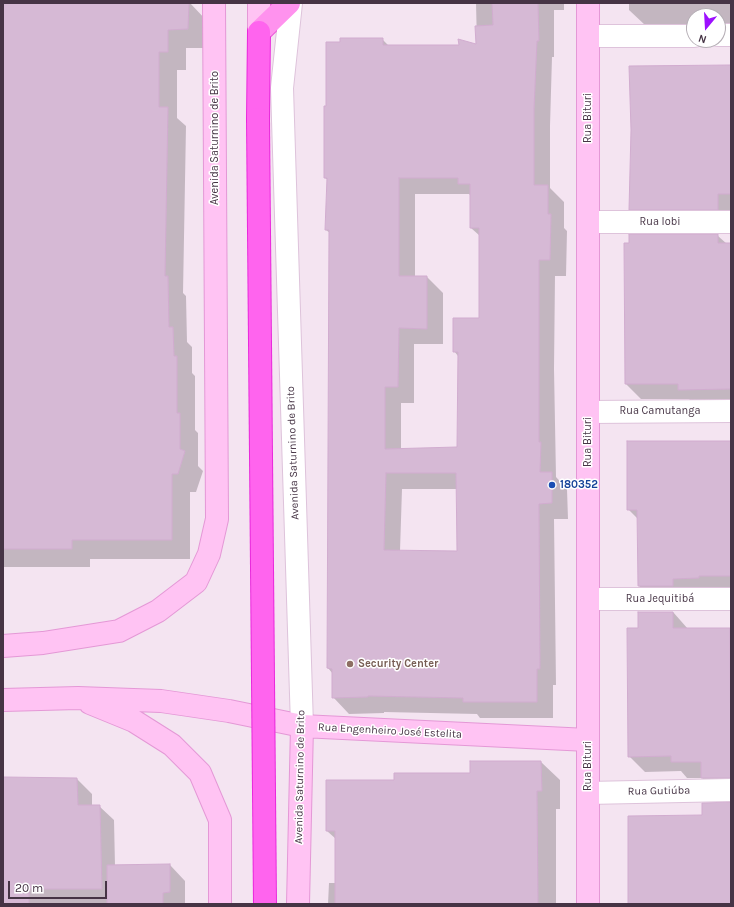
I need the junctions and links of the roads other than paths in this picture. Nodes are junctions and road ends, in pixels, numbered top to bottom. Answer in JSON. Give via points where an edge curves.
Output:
{"nodes":[{"id":1,"x":214,"y":3,"type":"edge"},
{"id":2,"x":259,"y":3,"type":"edge"},
{"id":3,"x":290,"y":3,"type":"edge"},
{"id":4,"x":588,"y":3,"type":"edge"},
{"id":5,"x":259,"y":32,"type":"junction"},
{"id":6,"x":588,"y":36,"type":"junction"},
{"id":7,"x":686,"y":36,"type":"edge"},
{"id":8,"x":588,"y":222,"type":"junction"},
{"id":9,"x":731,"y":222,"type":"edge"},
{"id":10,"x":731,"y":411,"type":"edge"},
{"id":11,"x":588,"y":412,"type":"junction"},
{"id":12,"x":731,"y":598,"type":"edge"},
{"id":13,"x":588,"y":599,"type":"junction"},
{"id":14,"x":3,"y":646,"type":"edge"},
{"id":15,"x":78,"y":698,"type":"junction"},
{"id":16,"x":3,"y":700,"type":"edge"},
{"id":17,"x":302,"y":726,"type":"junction"},
{"id":18,"x":588,"y":740,"type":"junction"},
{"id":19,"x":731,"y":790,"type":"edge"},
{"id":20,"x":588,"y":793,"type":"junction"},
{"id":21,"x":220,"y":904,"type":"edge"},
{"id":22,"x":265,"y":904,"type":"edge"},
{"id":23,"x":298,"y":904,"type":"edge"},
{"id":24,"x":588,"y":904,"type":"edge"}],
"edges":[{"from":1,"to":14,"type":"main road","name":"Avenida Saturnino de Brito","via":[[217,519],[208,554],[196,582],[158,611],[119,631],[43,643]]},
{"from":2,"to":5,"type":"main road"},
{"from":3,"to":5,"type":"main road"},
{"from":3,"to":17,"type":"street","name":"Avenida Saturnino de Brito","via":[[282,88]]},
{"from":4,"to":6,"type":"main road","name":"Rua Bituri"},
{"from":5,"to":22,"type":"highway","bridge":true},
{"from":6,"to":7,"type":"street"},
{"from":6,"to":8,"type":"main road","name":"Rua Bituri"},
{"from":8,"to":9,"type":"street","name":"Rua Iobi"},
{"from":8,"to":11,"type":"main road","name":"Rua Bituri"},
{"from":10,"to":11,"type":"street","name":"Rua Camutanga"},
{"from":11,"to":13,"type":"main road","name":"Rua Bituri"},
{"from":12,"to":13,"type":"street","name":"Rua Jequitibá"},
{"from":13,"to":18,"type":"main road","name":"Rua Bituri"},
{"from":15,"to":16,"type":"main road","name":"Rua Engenheiro José Estelita"},
{"from":15,"to":17,"type":"main road","name":"Rua Engenheiro José Estelita","via":[[161,701],[229,711]]},
{"from":15,"to":21,"type":"main road","via":[[134,721],[172,745],[200,773],[220,820]]},
{"from":17,"to":18,"type":"main road","name":"Rua Engenheiro José Estelita"},
{"from":17,"to":23,"type":"main road","name":"Avenida Saturnino de Brito"},
{"from":18,"to":20,"type":"main road","name":"Rua Bituri"},
{"from":19,"to":20,"type":"street","name":"Rua Gutiúba"},
{"from":20,"to":24,"type":"main road","name":"Rua Bituri"}]}
